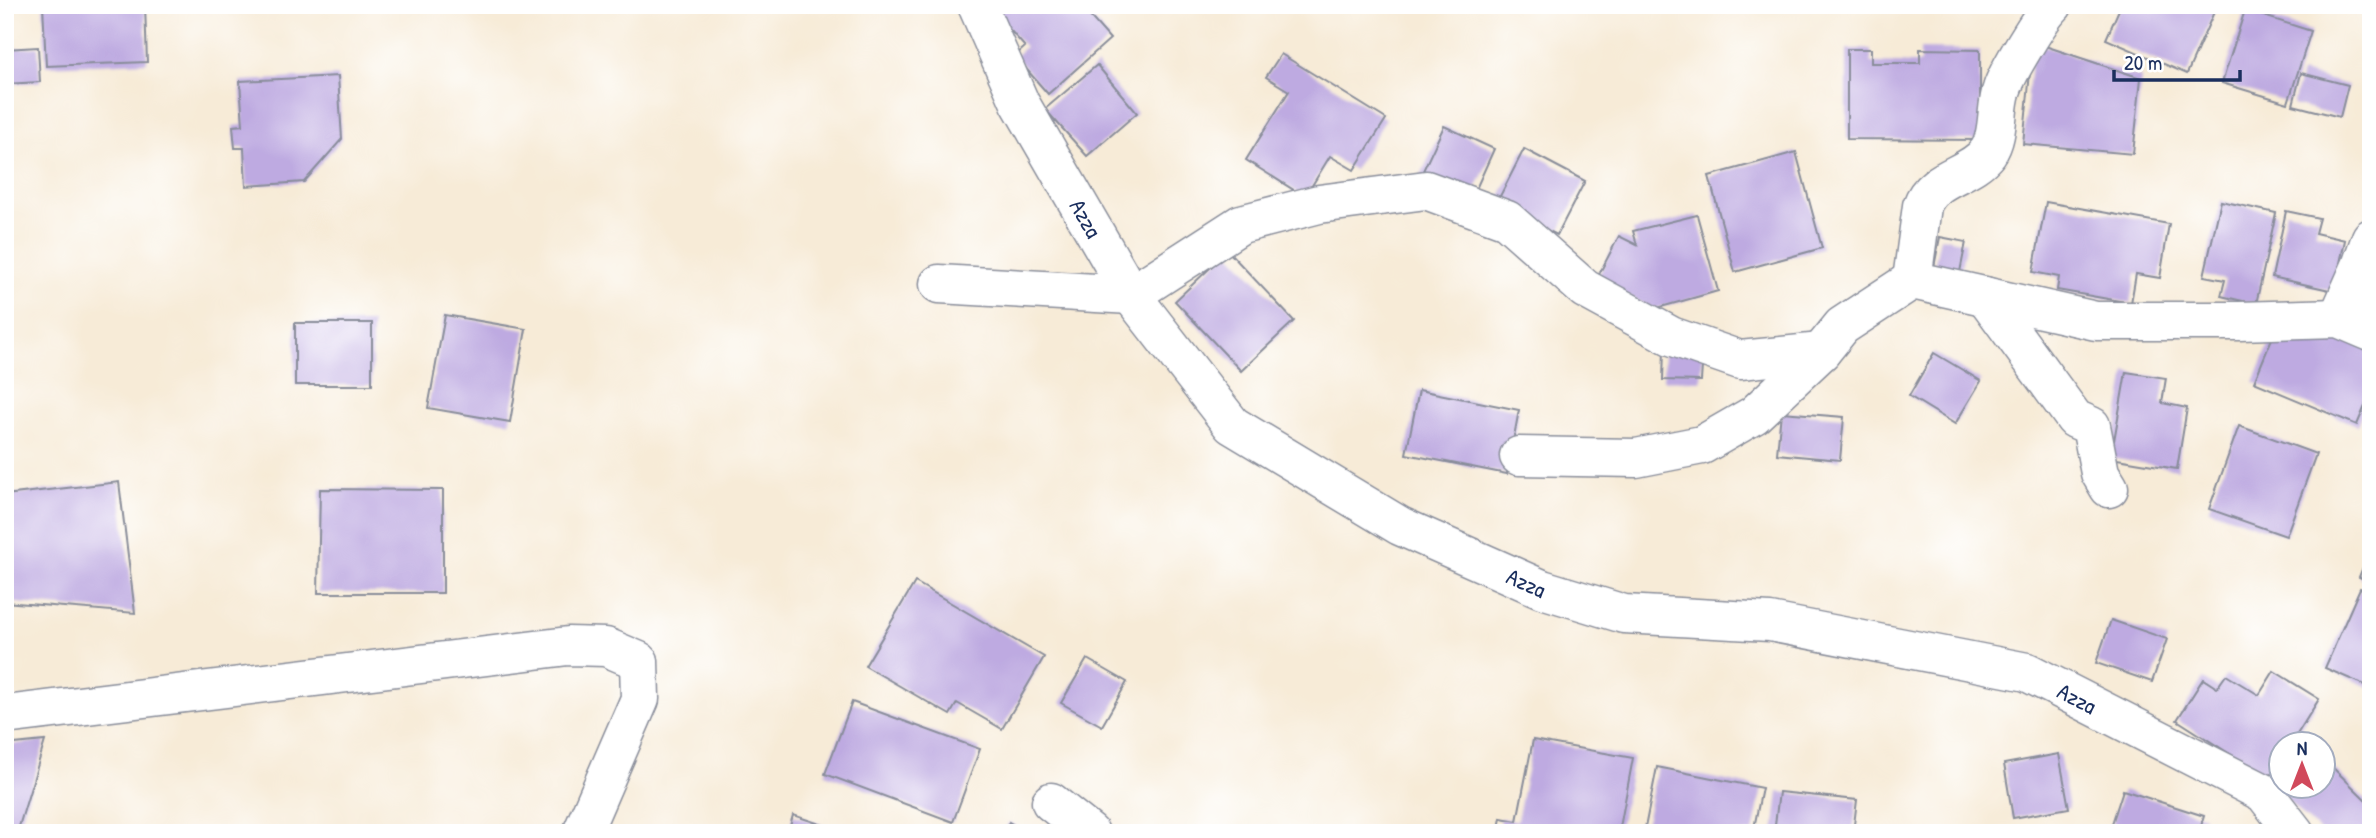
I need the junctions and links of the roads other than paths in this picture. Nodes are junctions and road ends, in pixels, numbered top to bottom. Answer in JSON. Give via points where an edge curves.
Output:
{"nodes":[{"id":1,"x":977,"y":5,"type":"edge"},
{"id":2,"x":2053,"y":5,"type":"edge"},
{"id":3,"x":2371,"y":238,"type":"edge"},
{"id":4,"x":1912,"y":279,"type":"junction"},
{"id":5,"x":939,"y":284,"type":"dead end"},
{"id":6,"x":1132,"y":295,"type":"junction"},
{"id":7,"x":1985,"y":296,"type":"junction"},
{"id":8,"x":2354,"y":325,"type":"edge"},
{"id":9,"x":1821,"y":352,"type":"junction"},
{"id":10,"x":1519,"y":456,"type":"dead end"},
{"id":11,"x":2109,"y":488,"type":"dead end"},
{"id":12,"x":5,"y":715,"type":"edge"},
{"id":13,"x":1051,"y":802,"type":"dead end"},
{"id":14,"x":582,"y":833,"type":"edge"},
{"id":15,"x":1090,"y":833,"type":"edge"},
{"id":16,"x":2295,"y":833,"type":"edge"}],
"edges":[{"from":1,"to":6,"type":"street","name":"Azza","via":[[1020,103]]},
{"from":2,"to":4,"type":"street","via":[[2002,88],[1990,149],[1926,196]]},
{"from":3,"to":8,"type":"street","via":[[2361,266]]},
{"from":4,"to":7,"type":"street"},
{"from":4,"to":9,"type":"street","via":[[1842,326]]},
{"from":5,"to":6,"type":"street"},
{"from":6,"to":9,"type":"street","via":[[1241,224],[1319,204],[1426,190],[1507,220],[1585,289],[1671,336],[1741,360]]},
{"from":6,"to":16,"type":"street","name":"Azza","via":[[1232,425],[1400,526],[1542,589],[1624,614],[1770,622],[2027,672],[2264,793]]},
{"from":7,"to":8,"type":"street","via":[[2096,321]]},
{"from":7,"to":11,"type":"street","via":[[2075,419],[2091,426],[2100,473]]},
{"from":9,"to":10,"type":"street","via":[[1754,415],[1702,445],[1636,458]]},
{"from":12,"to":14,"type":"street","via":[[568,646],[606,647],[639,661],[640,699]]},
{"from":13,"to":15,"type":"street"}]}
